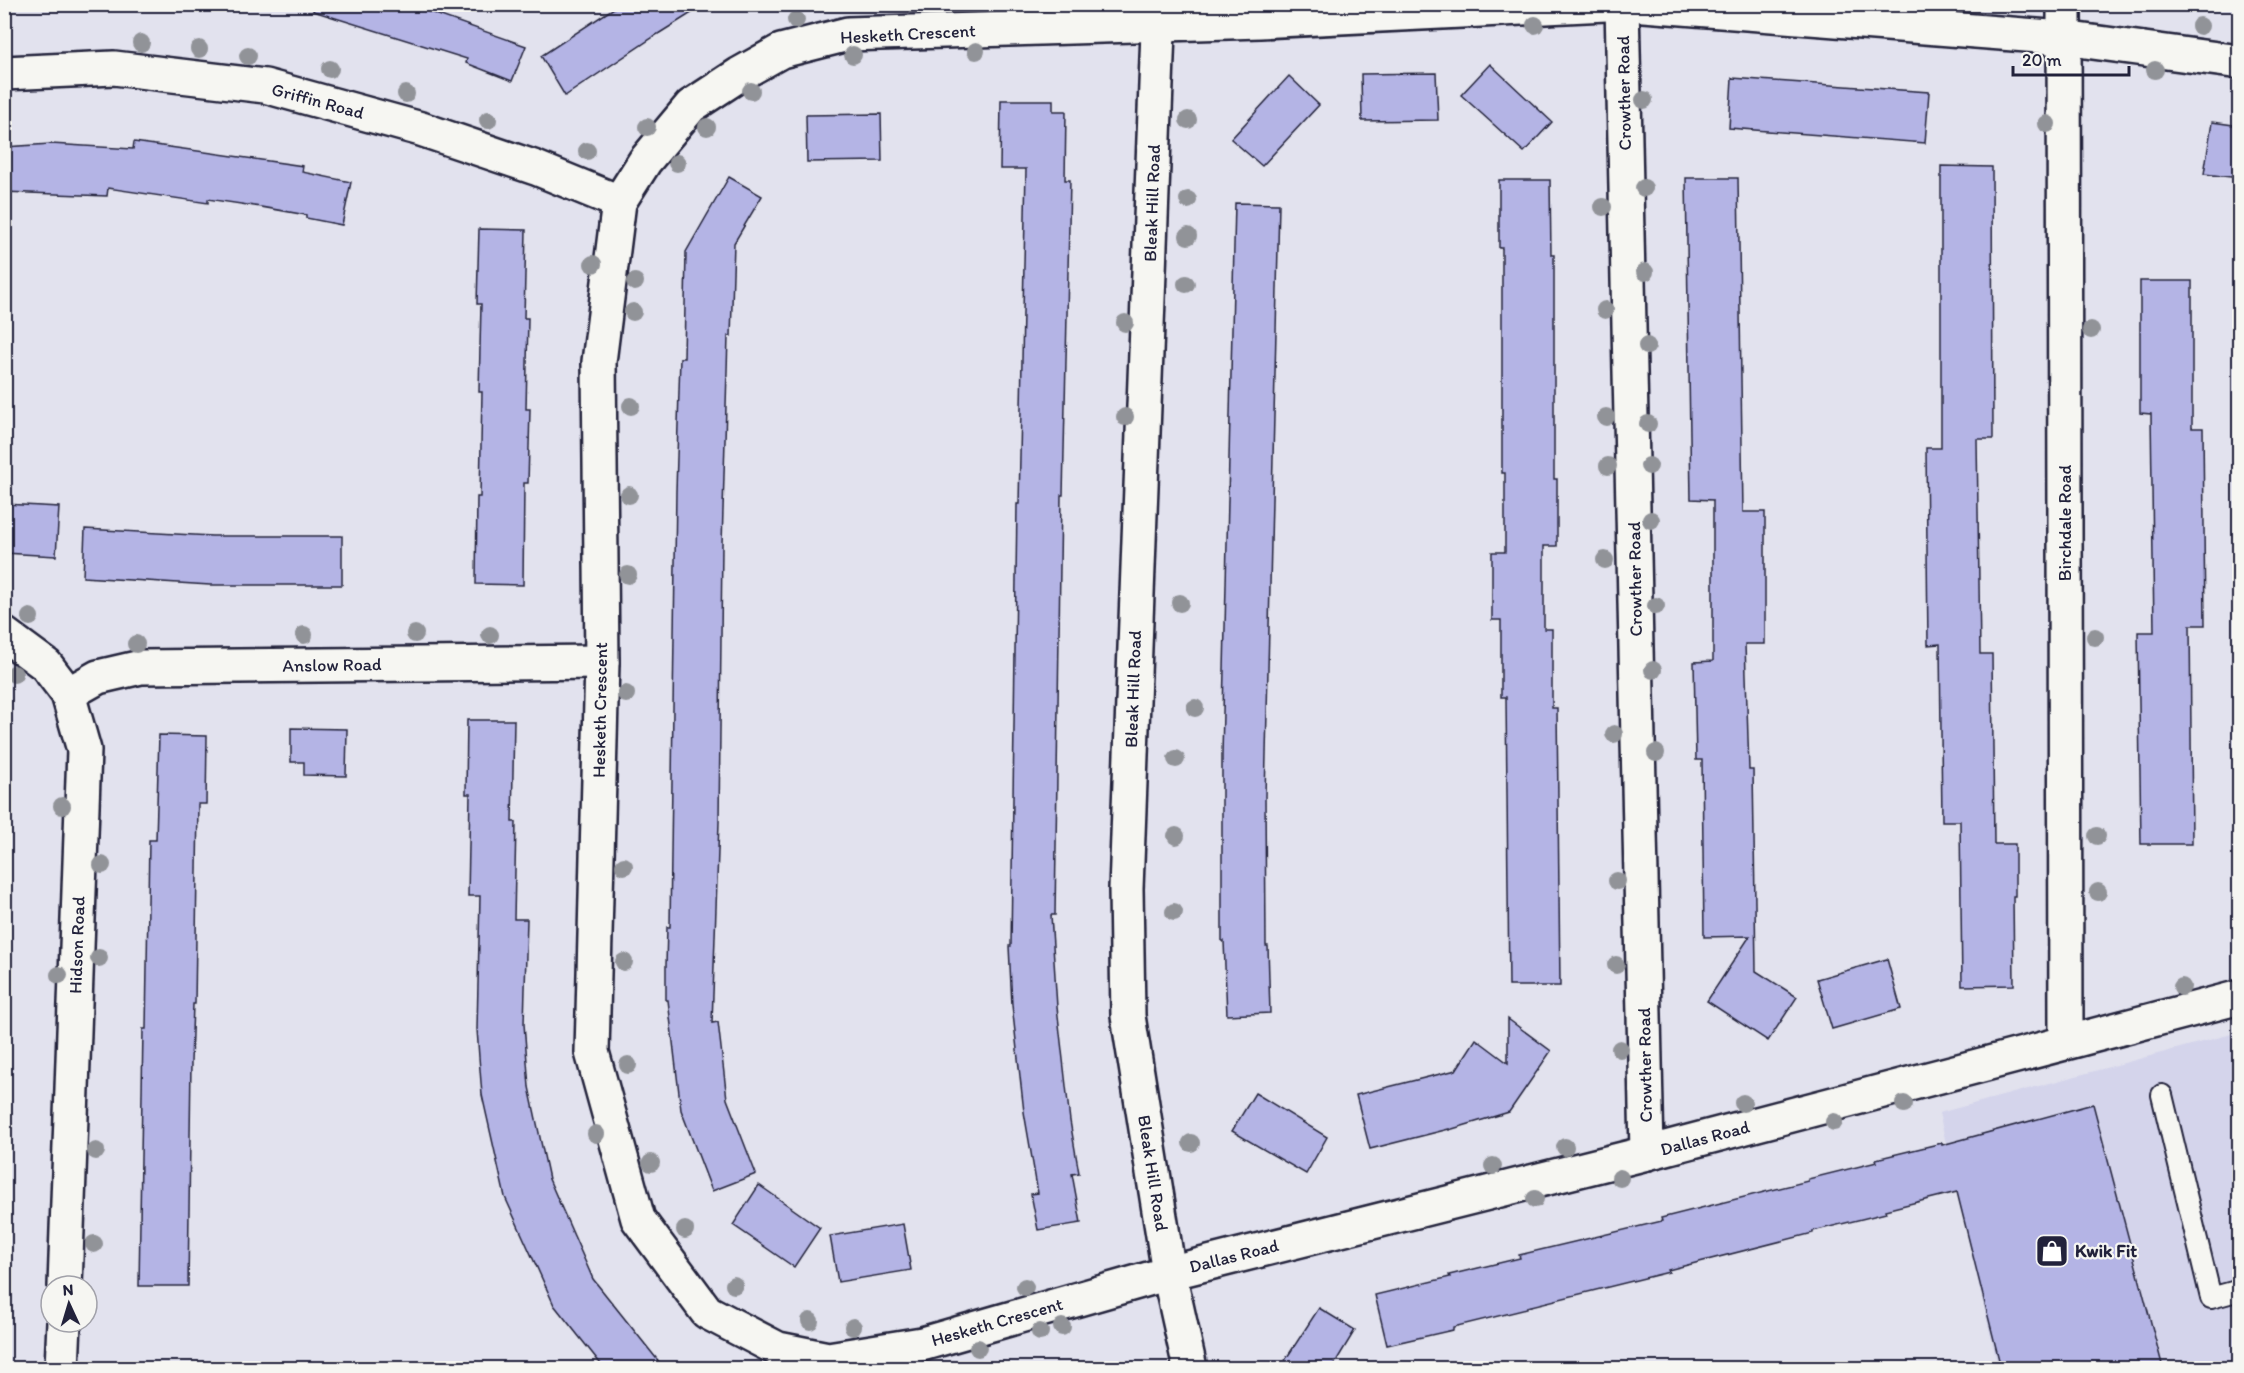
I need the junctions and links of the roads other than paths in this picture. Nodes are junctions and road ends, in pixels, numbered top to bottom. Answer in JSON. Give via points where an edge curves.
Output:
{"nodes":[{"id":1,"x":1606,"y":4,"type":"edge"},
{"id":2,"x":1622,"y":4,"type":"edge"},
{"id":3,"x":1631,"y":4,"type":"edge"},
{"id":4,"x":2064,"y":4,"type":"edge"},
{"id":5,"x":1159,"y":15,"type":"edge"},
{"id":6,"x":2063,"y":38,"type":"junction"},
{"id":7,"x":2240,"y":62,"type":"edge"},
{"id":8,"x":4,"y":73,"type":"edge"},
{"id":9,"x":619,"y":202,"type":"junction"},
{"id":10,"x":4,"y":634,"type":"edge"},
{"id":11,"x":602,"y":662,"type":"junction"},
{"id":12,"x":68,"y":694,"type":"junction"},
{"id":13,"x":2240,"y":997,"type":"edge"},
{"id":14,"x":2066,"y":1042,"type":"junction"},
{"id":15,"x":2162,"y":1095,"type":"dead end"},
{"id":16,"x":1647,"y":1153,"type":"junction"},
{"id":17,"x":1169,"y":1273,"type":"junction"},
{"id":18,"x":65,"y":1274,"type":"edge"},
{"id":19,"x":2240,"y":1290,"type":"edge"},
{"id":20,"x":63,"y":1334,"type":"edge"},
{"id":21,"x":62,"y":1368,"type":"edge"},
{"id":22,"x":1190,"y":1368,"type":"edge"}],
"edges":[{"from":1,"to":5,"type":"street","name":"Hesketh Crescent"},
{"from":2,"to":16,"type":"street","name":"Crowther Road"},
{"from":3,"to":6,"type":"street"},
{"from":4,"to":6,"type":"street","name":"Birchdale Road"},
{"from":5,"to":9,"type":"street","name":"Hesketh Crescent","via":[[848,34],[781,51],[691,106],[645,161]]},
{"from":5,"to":17,"type":"street","name":"Bleak Hill Road","via":[[1126,889],[1128,1016]]},
{"from":6,"to":7,"type":"street"},
{"from":6,"to":14,"type":"street","name":"Birchdale Road"},
{"from":8,"to":9,"type":"street","name":"Griffin Road","via":[[114,68],[265,86],[421,129],[536,168]]},
{"from":9,"to":11,"type":"street","name":"Hesketh Crescent","via":[[599,362]]},
{"from":10,"to":12,"type":"street","name":"Hidson Road","via":[[46,665]]},
{"from":11,"to":12,"type":"street","name":"Anslow Road","via":[[141,667],[98,677]]},
{"from":11,"to":17,"type":"street","name":"Hesketh Crescent","via":[[592,1052],[638,1219],[707,1312],[778,1349],[828,1359],[922,1344]]},
{"from":12,"to":18,"type":"street","name":"Hidson Road","via":[[84,750]]},
{"from":13,"to":14,"type":"street","name":"Dallas Road"},
{"from":14,"to":16,"type":"street","name":"Dallas Road"},
{"from":15,"to":19,"type":"lane","via":[[2211,1298]]},
{"from":16,"to":17,"type":"street","name":"Dallas Road"},
{"from":17,"to":22,"type":"street","name":"Bleak Hill Road"},
{"from":20,"to":21,"type":"street"}]}
